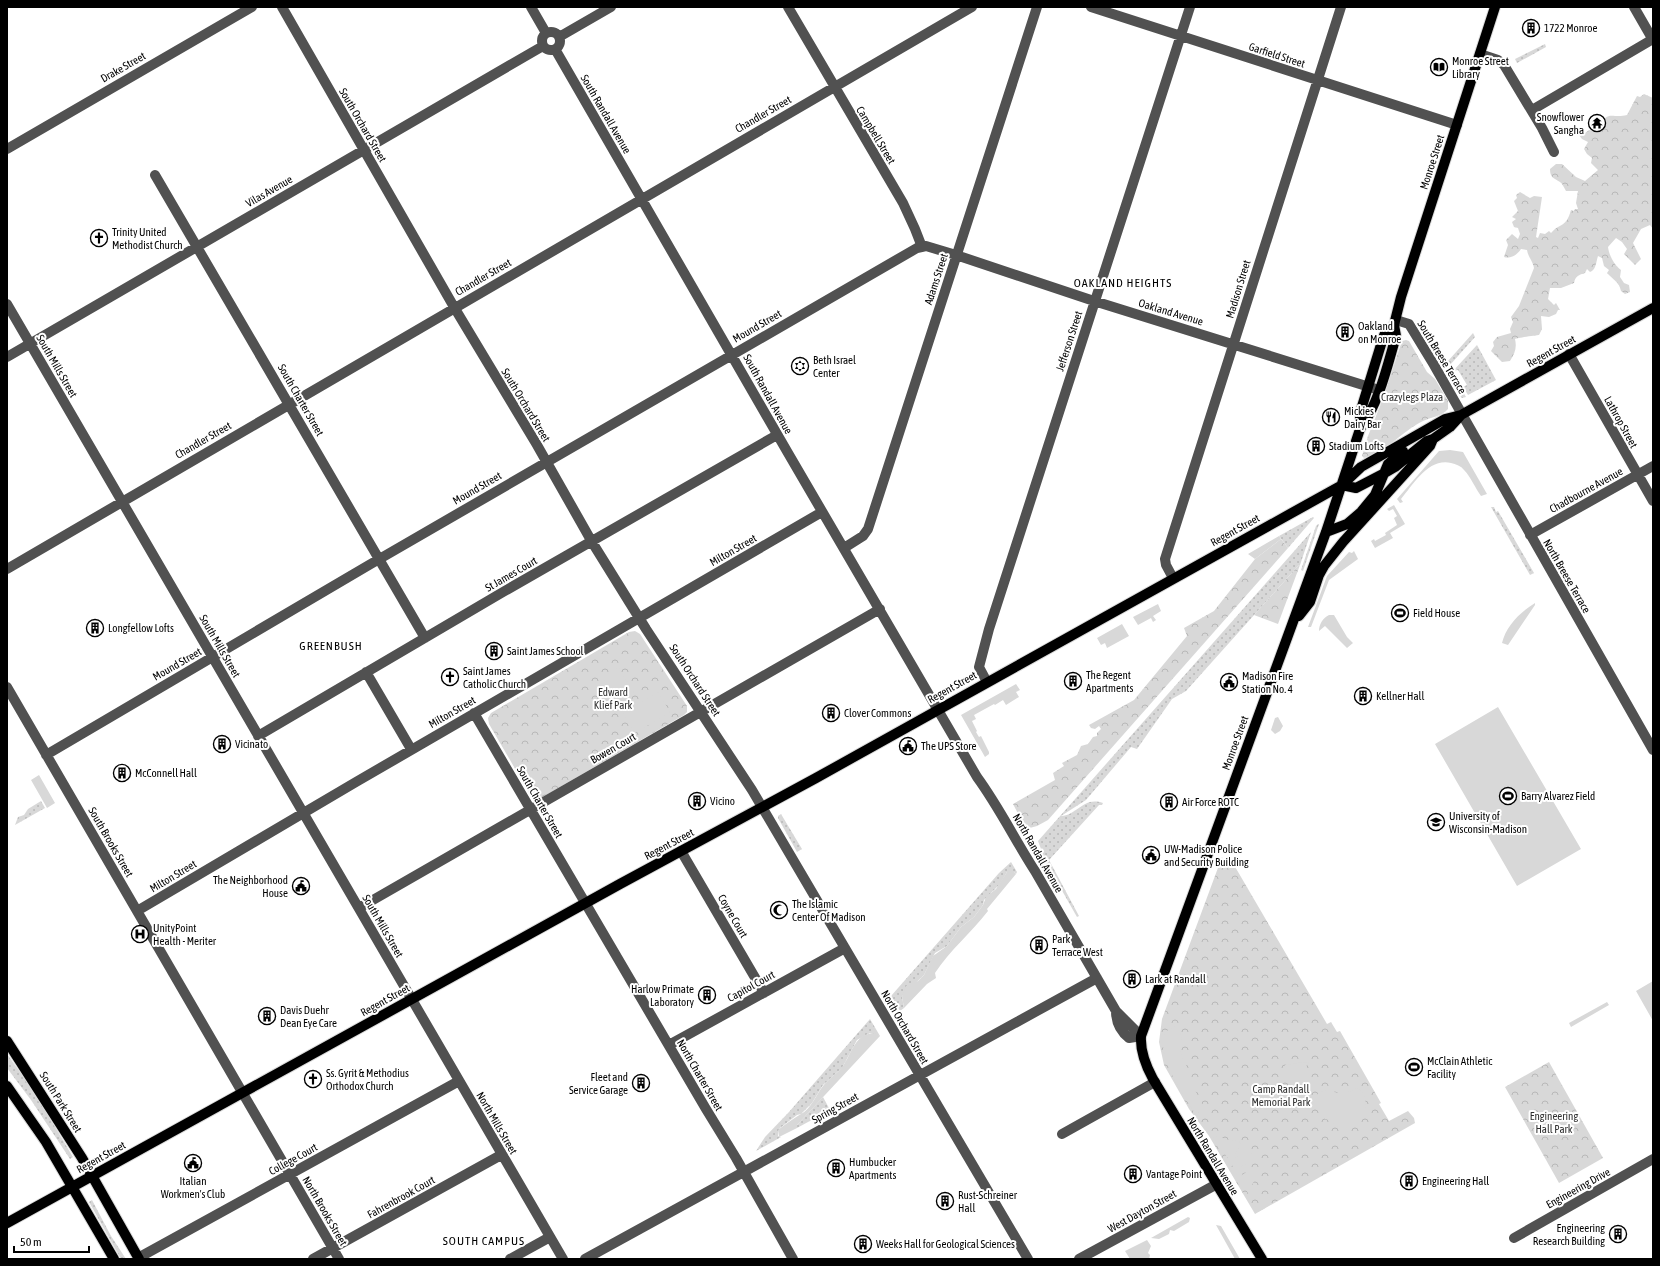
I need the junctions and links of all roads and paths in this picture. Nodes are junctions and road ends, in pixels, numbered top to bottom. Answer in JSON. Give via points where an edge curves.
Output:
{"nodes":[{"id":1,"x":282,"y":7,"type":"edge"},
{"id":2,"x":531,"y":7,"type":"edge"},
{"id":3,"x":610,"y":7,"type":"edge"},
{"id":4,"x":788,"y":7,"type":"edge"},
{"id":5,"x":972,"y":7,"type":"edge"},
{"id":6,"x":1037,"y":7,"type":"edge"},
{"id":7,"x":1091,"y":7,"type":"edge"},
{"id":8,"x":1190,"y":7,"type":"edge"},
{"id":9,"x":1341,"y":7,"type":"edge"},
{"id":10,"x":1495,"y":7,"type":"edge"},
{"id":11,"x":1634,"y":7,"type":"edge"},
{"id":12,"x":246,"y":8,"type":"edge"},
{"id":13,"x":546,"y":33,"type":"junction"},
{"id":14,"x":1180,"y":36,"type":"junction"},
{"id":15,"x":559,"y":37,"type":"junction"},
{"id":16,"x":1653,"y":40,"type":"edge"},
{"id":17,"x":543,"y":46,"type":"junction"},
{"id":18,"x":556,"y":49,"type":"junction"},
{"id":19,"x":1480,"y":54,"type":"junction"},
{"id":20,"x":1317,"y":80,"type":"junction"},
{"id":21,"x":834,"y":88,"type":"junction"},
{"id":22,"x":1532,"y":110,"type":"junction"},
{"id":23,"x":1457,"y":125,"type":"junction"},
{"id":24,"x":7,"y":149,"type":"edge"},
{"id":25,"x":363,"y":150,"type":"junction"},
{"id":26,"x":1554,"y":152,"type":"dead end"},
{"id":27,"x":155,"y":175,"type":"dead end"},
{"id":28,"x":641,"y":199,"type":"junction"},
{"id":29,"x":197,"y":247,"type":"junction"},
{"id":30,"x":922,"y":247,"type":"junction"},
{"id":31,"x":956,"y":255,"type":"junction"},
{"id":32,"x":1094,"y":301,"type":"junction"},
{"id":33,"x":7,"y":304,"type":"edge"},
{"id":34,"x":454,"y":307,"type":"junction"},
{"id":35,"x":1653,"y":308,"type":"edge"},
{"id":36,"x":1395,"y":322,"type":"junction"},
{"id":37,"x":30,"y":344,"type":"junction"},
{"id":38,"x":1233,"y":344,"type":"junction"},
{"id":39,"x":732,"y":354,"type":"junction"},
{"id":40,"x":1569,"y":354,"type":"junction"},
{"id":41,"x":7,"y":357,"type":"edge"},
{"id":42,"x":1368,"y":386,"type":"junction"},
{"id":43,"x":1379,"y":390,"type":"junction"},
{"id":44,"x":289,"y":404,"type":"junction"},
{"id":45,"x":1461,"y":415,"type":"junction"},
{"id":46,"x":1360,"y":429,"type":"junction"},
{"id":47,"x":777,"y":435,"type":"junction"},
{"id":48,"x":1417,"y":436,"type":"junction"},
{"id":49,"x":1433,"y":439,"type":"junction"},
{"id":50,"x":546,"y":462,"type":"junction"},
{"id":51,"x":1653,"y":466,"type":"edge"},
{"id":52,"x":1383,"y":474,"type":"junction"},
{"id":53,"x":1638,"y":475,"type":"junction"},
{"id":54,"x":1342,"y":485,"type":"junction"},
{"id":55,"x":122,"y":501,"type":"junction"},
{"id":56,"x":1653,"y":502,"type":"edge"},
{"id":57,"x":822,"y":512,"type":"junction"},
{"id":58,"x":1326,"y":532,"type":"junction"},
{"id":59,"x":1530,"y":535,"type":"junction"},
{"id":60,"x":592,"y":542,"type":"junction"},
{"id":61,"x":844,"y":548,"type":"junction"},
{"id":62,"x":379,"y":559,"type":"junction"},
{"id":63,"x":7,"y":569,"type":"edge"},
{"id":64,"x":1174,"y":578,"type":"junction"},
{"id":65,"x":880,"y":609,"type":"junction"},
{"id":66,"x":640,"y":618,"type":"junction"},
{"id":67,"x":1292,"y":626,"type":"junction"},
{"id":68,"x":425,"y":638,"type":"junction"},
{"id":69,"x":213,"y":657,"type":"junction"},
{"id":70,"x":366,"y":672,"type":"junction"},
{"id":71,"x":987,"y":682,"type":"junction"},
{"id":72,"x":7,"y":687,"type":"edge"},
{"id":73,"x":938,"y":709,"type":"junction"},
{"id":74,"x":701,"y":712,"type":"junction"},
{"id":75,"x":474,"y":713,"type":"junction"},
{"id":76,"x":258,"y":736,"type":"junction"},
{"id":77,"x":411,"y":750,"type":"junction"},
{"id":78,"x":1653,"y":750,"type":"edge"},
{"id":79,"x":46,"y":755,"type":"junction"},
{"id":80,"x":762,"y":807,"type":"junction"},
{"id":81,"x":531,"y":809,"type":"junction"},
{"id":82,"x":304,"y":813,"type":"junction"},
{"id":83,"x":681,"y":851,"type":"junction"},
{"id":84,"x":586,"y":903,"type":"junction"},
{"id":85,"x":359,"y":908,"type":"junction"},
{"id":86,"x":137,"y":912,"type":"junction"},
{"id":87,"x":845,"y":948,"type":"junction"},
{"id":88,"x":1097,"y":978,"type":"junction"},
{"id":89,"x":764,"y":993,"type":"junction"},
{"id":90,"x":412,"y":999,"type":"junction"},
{"id":91,"x":1141,"y":1036,"type":"junction"},
{"id":92,"x":9,"y":1045,"type":"edge"},
{"id":93,"x":669,"y":1045,"type":"junction"},
{"id":94,"x":1146,"y":1064,"type":"joint"},
{"id":95,"x":920,"y":1075,"type":"junction"},
{"id":96,"x":459,"y":1081,"type":"junction"},
{"id":97,"x":1154,"y":1082,"type":"junction"},
{"id":98,"x":7,"y":1086,"type":"edge"},
{"id":99,"x":242,"y":1093,"type":"junction"},
{"id":100,"x":1062,"y":1134,"type":"dead end"},
{"id":101,"x":501,"y":1155,"type":"junction"},
{"id":102,"x":1653,"y":1159,"type":"edge"},
{"id":103,"x":743,"y":1172,"type":"junction"},
{"id":104,"x":289,"y":1174,"type":"junction"},
{"id":105,"x":92,"y":1176,"type":"junction"},
{"id":106,"x":1217,"y":1184,"type":"junction"},
{"id":107,"x":72,"y":1187,"type":"junction"},
{"id":108,"x":7,"y":1223,"type":"edge"},
{"id":109,"x":550,"y":1237,"type":"junction"},
{"id":110,"x":1514,"y":1238,"type":"dead end"},
{"id":111,"x":333,"y":1248,"type":"junction"},
{"id":112,"x":138,"y":1258,"type":"edge"},
{"id":113,"x":114,"y":1259,"type":"edge"},
{"id":114,"x":313,"y":1259,"type":"edge"},
{"id":115,"x":339,"y":1259,"type":"edge"},
{"id":116,"x":510,"y":1259,"type":"edge"},
{"id":117,"x":563,"y":1259,"type":"edge"},
{"id":118,"x":585,"y":1259,"type":"edge"},
{"id":119,"x":794,"y":1259,"type":"edge"},
{"id":120,"x":1028,"y":1259,"type":"edge"},
{"id":121,"x":1079,"y":1259,"type":"edge"},
{"id":122,"x":1262,"y":1259,"type":"edge"}],
"edges":[{"from":1,"to":25,"type":"street","name":"South Orchard Street"},
{"from":2,"to":13,"type":"street"},
{"from":3,"to":15,"type":"street"},
{"from":4,"to":21,"type":"street","name":"Campbell Street"},
{"from":5,"to":21,"type":"street","name":"Chandler Street"},
{"from":6,"to":31,"type":"street","name":"Adams Street"},
{"from":7,"to":14,"type":"street","name":"Garfield Street"},
{"from":8,"to":14,"type":"street","name":"Jefferson Street"},
{"from":9,"to":20,"type":"street","name":"Madison Street"},
{"from":10,"to":19,"type":"main road","name":"Monroe Street"},
{"from":11,"to":16,"type":"street"},
{"from":12,"to":24,"type":"street","name":"Drake Street"},
{"from":13,"to":15,"type":"street","via":[[552,32]]},
{"from":13,"to":17,"type":"street","via":[[541,40]]},
{"from":14,"to":20,"type":"street","name":"Garfield Street"},
{"from":14,"to":32,"type":"street","name":"Jefferson Street"},
{"from":15,"to":18,"type":"street"},
{"from":16,"to":22,"type":"street"},
{"from":17,"to":18,"type":"street","via":[[550,51]]},
{"from":17,"to":25,"type":"street","name":"Vilas Avenue"},
{"from":18,"to":28,"type":"street","name":"South Randall Avenue"},
{"from":19,"to":22,"type":"street","via":[[1502,63]]},
{"from":19,"to":23,"type":"main road","name":"Monroe Street"},
{"from":20,"to":23,"type":"street","name":"Garfield Street"},
{"from":20,"to":38,"type":"street","name":"Madison Street"},
{"from":21,"to":28,"type":"street","name":"Chandler Street"},
{"from":21,"to":30,"type":"street","name":"Campbell Street","via":[[903,204]]},
{"from":22,"to":26,"type":"street"},
{"from":23,"to":36,"type":"main road","name":"Monroe Street"},
{"from":25,"to":29,"type":"street","name":"Vilas Avenue"},
{"from":25,"to":34,"type":"street","name":"South Orchard Street"},
{"from":27,"to":29,"type":"street","name":"South Charter Street"},
{"from":28,"to":34,"type":"street","name":"Chandler Street"},
{"from":28,"to":39,"type":"street","name":"South Randall Avenue"},
{"from":29,"to":37,"type":"street","name":"Vilas Avenue"},
{"from":29,"to":44,"type":"street","name":"South Charter Street"},
{"from":30,"to":31,"type":"street"},
{"from":30,"to":39,"type":"street","name":"Mound Street"},
{"from":31,"to":32,"type":"street","name":"Oakland Avenue"},
{"from":31,"to":61,"type":"street","name":"Adams Street","via":[[868,529],[863,536]]},
{"from":32,"to":38,"type":"street","name":"Oakland Avenue"},
{"from":32,"to":71,"type":"street","name":"Jefferson Street","via":[[989,629],[979,667]]},
{"from":33,"to":37,"type":"street","name":"South Mills Street"},
{"from":34,"to":44,"type":"street","name":"Chandler Street"},
{"from":34,"to":50,"type":"street","name":"South Orchard Street"},
{"from":35,"to":40,"type":"main road","name":"Regent Street"},
{"from":36,"to":42,"type":"main road","name":"Monroe Street","via":[[1385,333]]},
{"from":36,"to":43,"type":"main road","name":"Monroe Street","via":[[1396,336]]},
{"from":36,"to":45,"type":"street","name":"South Breese Terrace","via":[[1409,324]]},
{"from":37,"to":41,"type":"street","name":"Vilas Avenue"},
{"from":37,"to":55,"type":"street","name":"South Mills Street"},
{"from":38,"to":42,"type":"street","name":"Oakland Avenue"},
{"from":38,"to":64,"type":"street","name":"Madison Street","via":[[1165,559]]},
{"from":39,"to":47,"type":"street","name":"South Randall Avenue"},
{"from":39,"to":50,"type":"street","name":"Mound Street"},
{"from":40,"to":45,"type":"main road","name":"Regent Street"},
{"from":40,"to":53,"type":"street","name":"Lathrop Street"},
{"from":42,"to":43,"type":"street","name":"Oakland Avenue"},
{"from":42,"to":46,"type":"main road","name":"Monroe Street","via":[[1360,412]]},
{"from":43,"to":46,"type":"main road","name":"Monroe Street","via":[[1370,416]]},
{"from":44,"to":55,"type":"street","name":"Chandler Street"},
{"from":44,"to":62,"type":"street","name":"South Charter Street"},
{"from":45,"to":48,"type":"main road","name":"Regent Street","via":[[1445,419]]},
{"from":45,"to":49,"type":"main road","name":"Regent Street"},
{"from":45,"to":59,"type":"street","name":"North Breese Terrace"},
{"from":46,"to":54,"type":"main road","name":"Monroe Street"},
{"from":47,"to":57,"type":"street","name":"South Randall Avenue"},
{"from":47,"to":60,"type":"street","name":"St James Court"},
{"from":48,"to":52,"type":"main road","via":[[1388,464]]},
{"from":48,"to":54,"type":"main road","name":"Regent Street","via":[[1361,467]]},
{"from":49,"to":52,"type":"main road","name":"Regent Street","via":[[1427,440]]},
{"from":49,"to":67,"type":"main road","via":[[1430,446],[1324,566],[1310,602]]},
{"from":50,"to":60,"type":"street","name":"South Orchard Street"},
{"from":50,"to":62,"type":"street","name":"Mound Street"},
{"from":51,"to":53,"type":"street","name":"Chadbourne Avenue"},
{"from":52,"to":54,"type":"main road","name":"Regent Street","via":[[1356,488]]},
{"from":52,"to":58,"type":"main road","via":[[1375,494],[1361,512],[1348,524]]},
{"from":53,"to":56,"type":"street","name":"Lathrop Street"},
{"from":53,"to":59,"type":"street","name":"Chadbourne Avenue"},
{"from":54,"to":58,"type":"main road","name":"Monroe Street"},
{"from":54,"to":64,"type":"main road","name":"Regent Street"},
{"from":55,"to":63,"type":"street","name":"Chandler Street"},
{"from":55,"to":69,"type":"street","name":"South Mills Street"},
{"from":57,"to":61,"type":"street","name":"South Randall Avenue"},
{"from":57,"to":66,"type":"street","name":"Milton Street"},
{"from":58,"to":67,"type":"main road","name":"Monroe Street"},
{"from":59,"to":78,"type":"street","name":"North Breese Terrace"},
{"from":60,"to":66,"type":"street","name":"South Orchard Street"},
{"from":60,"to":68,"type":"street","name":"St James Court"},
{"from":61,"to":65,"type":"street","name":"South Randall Avenue"},
{"from":62,"to":68,"type":"street","name":"South Charter Street"},
{"from":62,"to":69,"type":"street","name":"Mound Street"},
{"from":64,"to":71,"type":"main road","name":"Regent Street"},
{"from":65,"to":73,"type":"street","name":"South Randall Avenue"},
{"from":65,"to":74,"type":"street","name":"Bowen Court"},
{"from":66,"to":74,"type":"street","name":"South Orchard Street"},
{"from":66,"to":75,"type":"street","name":"Milton Street"},
{"from":67,"to":91,"type":"main road","name":"Monroe Street"},
{"from":68,"to":70,"type":"street","name":"St James Court"},
{"from":69,"to":76,"type":"street","name":"South Mills Street"},
{"from":69,"to":79,"type":"street","name":"Mound Street"},
{"from":70,"to":76,"type":"street","name":"St James Court"},
{"from":70,"to":77,"type":"street"},
{"from":71,"to":73,"type":"main road","name":"Regent Street"},
{"from":72,"to":79,"type":"street","name":"South Brooks Street"},
{"from":73,"to":80,"type":"main road","name":"Regent Street"},
{"from":73,"to":88,"type":"street","name":"North Randall Avenue"},
{"from":74,"to":80,"type":"street","name":"South Orchard Street"},
{"from":74,"to":81,"type":"street","name":"Bowen Court"},
{"from":75,"to":77,"type":"street","name":"Milton Street"},
{"from":75,"to":81,"type":"street","name":"South Charter Street"},
{"from":76,"to":82,"type":"street","name":"South Mills Street"},
{"from":77,"to":82,"type":"street","name":"Milton Street"},
{"from":79,"to":86,"type":"street","name":"South Brooks Street"},
{"from":80,"to":83,"type":"main road","name":"Regent Street"},
{"from":80,"to":87,"type":"street","name":"North Orchard Street"},
{"from":81,"to":84,"type":"street","name":"South Charter Street"},
{"from":81,"to":85,"type":"street","name":"Bowen Court"},
{"from":82,"to":85,"type":"street","name":"South Mills Street"},
{"from":82,"to":86,"type":"street","name":"Milton Street"},
{"from":83,"to":84,"type":"main road","name":"Regent Street"},
{"from":83,"to":89,"type":"street","name":"Coyne Court"},
{"from":84,"to":90,"type":"main road","name":"Regent Street"},
{"from":84,"to":93,"type":"street","name":"North Charter Street"},
{"from":85,"to":90,"type":"street","name":"South Mills Street"},
{"from":86,"to":99,"type":"street","name":"South Brooks Street"},
{"from":87,"to":89,"type":"street","name":"Capitol Court"},
{"from":87,"to":95,"type":"street","name":"North Orchard Street"},
{"from":88,"to":91,"type":"street","name":"North Randall Avenue","via":[[1116,1011]]},
{"from":88,"to":95,"type":"street","name":"Spring Street"},
{"from":89,"to":93,"type":"street","name":"Capitol Court"},
{"from":90,"to":96,"type":"street","name":"North Mills Street"},
{"from":90,"to":99,"type":"main road","name":"Regent Street"},
{"from":91,"to":94,"type":"main road","name":"Monroe Street"},
{"from":92,"to":105,"type":"main road","name":"South Park Street"},
{"from":93,"to":103,"type":"street","name":"North Charter Street"},
{"from":94,"to":97,"type":"main road","name":"North Randall Avenue"},
{"from":95,"to":103,"type":"street","name":"Spring Street"},
{"from":95,"to":120,"type":"street","name":"North Orchard Street"},
{"from":96,"to":101,"type":"street","name":"North Mills Street"},
{"from":96,"to":104,"type":"street","name":"College Court"},
{"from":97,"to":100,"type":"street"},
{"from":97,"to":106,"type":"main road","name":"North Randall Avenue"},
{"from":98,"to":107,"type":"main road","via":[[46,1142]]},
{"from":99,"to":104,"type":"street","name":"North Brooks Street"},
{"from":99,"to":105,"type":"main road","name":"Regent Street"},
{"from":101,"to":109,"type":"street","name":"North Mills Street"},
{"from":101,"to":111,"type":"street","name":"Fahrenbrook Court"},
{"from":102,"to":110,"type":"street","name":"Engineering Drive"},
{"from":103,"to":118,"type":"street","name":"Spring Street"},
{"from":103,"to":119,"type":"street","name":"North Charter Street"},
{"from":104,"to":111,"type":"street","name":"North Brooks Street"},
{"from":104,"to":112,"type":"street","name":"College Court"},
{"from":105,"to":107,"type":"main road","name":"Regent Street"},
{"from":105,"to":112,"type":"main road","name":"South Park Street"},
{"from":106,"to":121,"type":"street","name":"West Dayton Street"},
{"from":106,"to":122,"type":"main road","name":"North Randall Avenue"},
{"from":107,"to":108,"type":"main road","name":"Regent Street"},
{"from":107,"to":113,"type":"main road"},
{"from":109,"to":116,"type":"street"},
{"from":109,"to":117,"type":"street","name":"North Mills Street"},
{"from":111,"to":114,"type":"street","name":"Fahrenbrook Court"},
{"from":111,"to":115,"type":"street","name":"North Brooks Street"}]}
